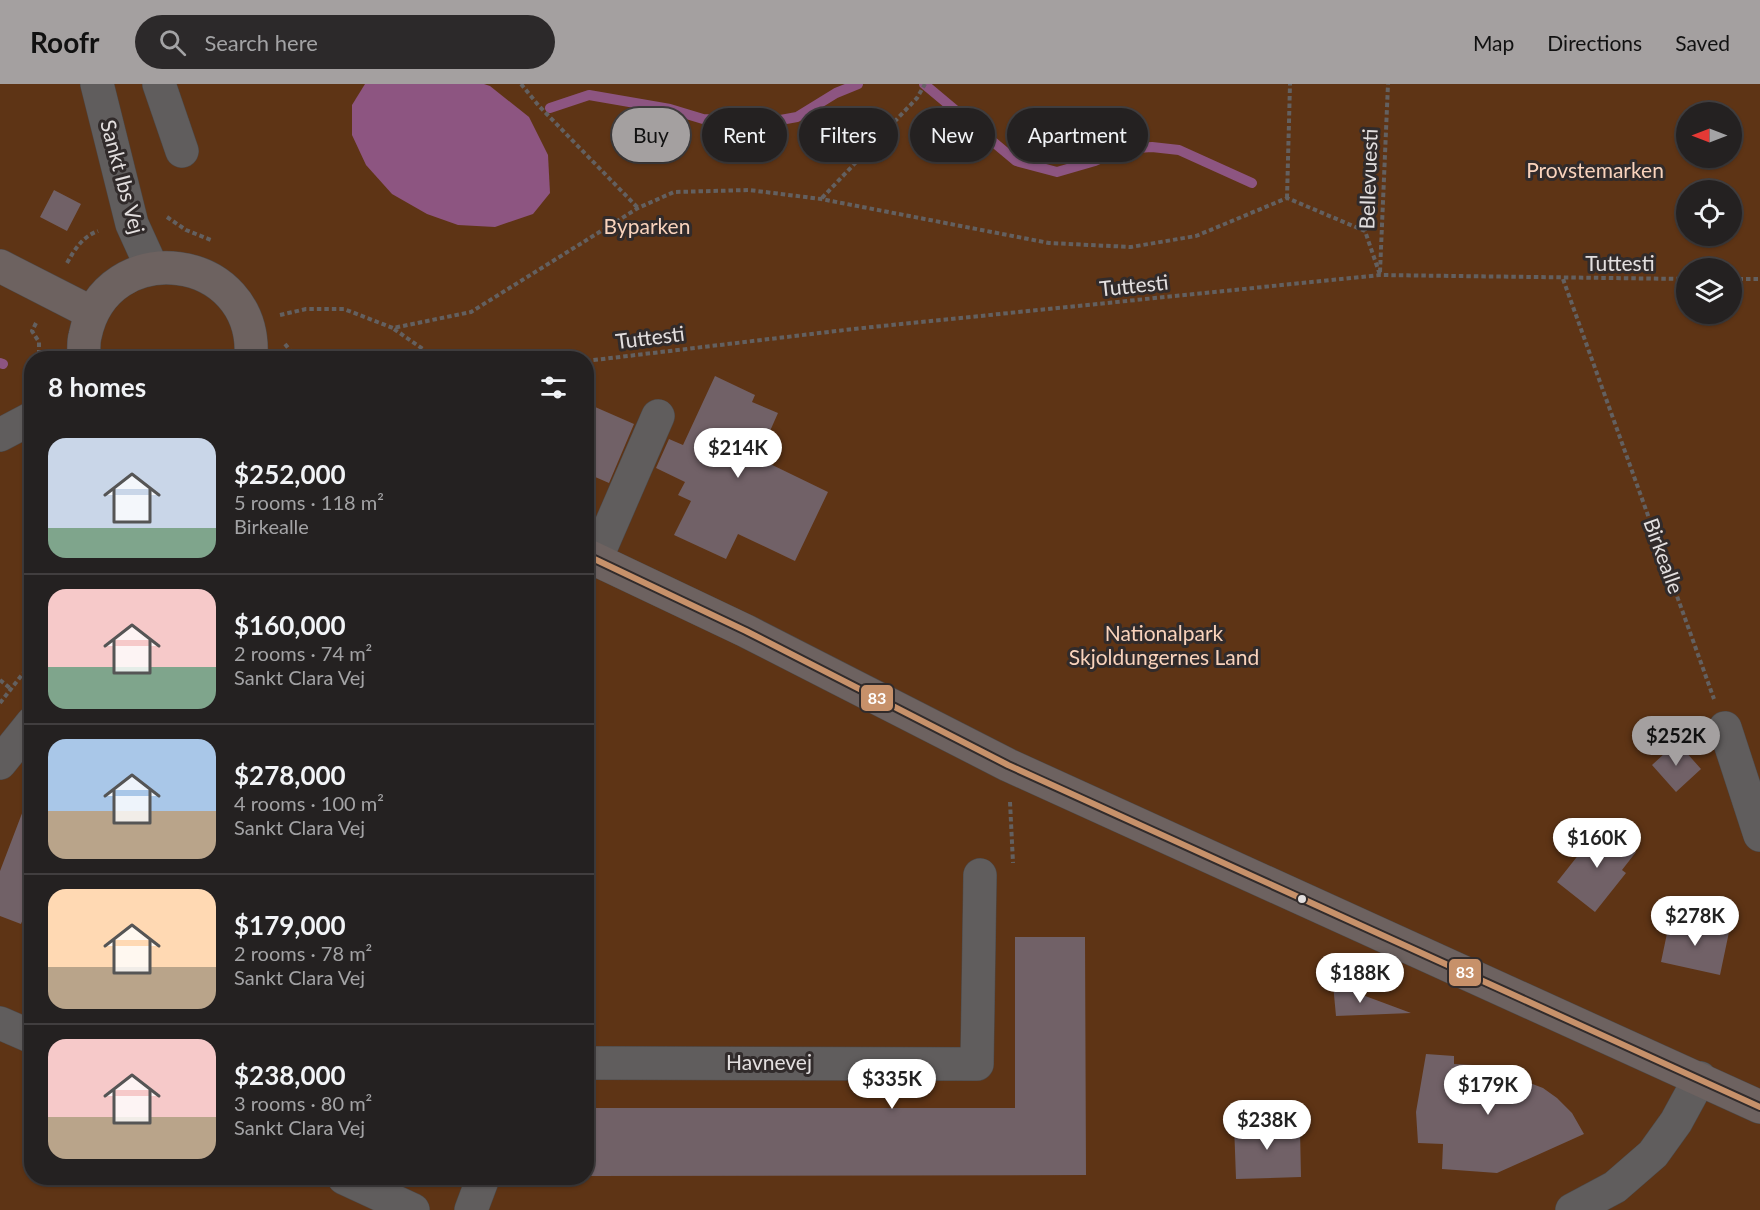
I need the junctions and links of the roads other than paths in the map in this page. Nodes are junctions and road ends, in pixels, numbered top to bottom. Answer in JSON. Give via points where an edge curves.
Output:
{"nodes":[{"id":1,"x":159,"y":84,"type":"edge"},
{"id":2,"x":100,"y":85,"type":"edge"},
{"id":3,"x":182,"y":151,"type":"dead end"},
{"id":4,"x":0,"y":266,"type":"edge"},
{"id":5,"x":152,"y":268,"type":"junction"},
{"id":6,"x":92,"y":313,"type":"junction"},
{"id":7,"x":84,"y":351,"type":"edge"},
{"id":8,"x":250,"y":351,"type":"edge"},
{"id":9,"x":658,"y":416,"type":"dead end"},
{"id":10,"x":24,"y":422,"type":"edge"},
{"id":11,"x":0,"y":435,"type":"edge"},
{"id":12,"x":594,"y":551,"type":"edge"},
{"id":13,"x":594,"y":558,"type":"edge"},
{"id":14,"x":1725,"y":728,"type":"road end"},
{"id":15,"x":1760,"y":835,"type":"edge"},
{"id":16,"x":980,"y":874,"type":"road end"},
{"id":17,"x":0,"y":1023,"type":"edge"},
{"id":18,"x":24,"y":1034,"type":"edge"},
{"id":19,"x":594,"y":1063,"type":"edge"},
{"id":20,"x":1700,"y":1078,"type":"junction"},
{"id":21,"x":1760,"y":1107,"type":"edge"},
{"id":22,"x":359,"y":1185,"type":"edge"},
{"id":23,"x":480,"y":1185,"type":"edge"},
{"id":24,"x":413,"y":1210,"type":"edge"},
{"id":25,"x":471,"y":1210,"type":"edge"},
{"id":26,"x":1572,"y":1210,"type":"edge"}],
"edges":[{"from":1,"to":3,"type":"street"},
{"from":2,"to":5,"type":"street","name":"Sankt Ibs Vej","via":[[132,224]]},
{"from":4,"to":6,"type":"main road"},
{"from":5,"to":6,"type":"main road","via":[[128,277],[107,292]]},
{"from":5,"to":8,"type":"main road","via":[[199,272],[219,284],[236,301],[247,322]]},
{"from":6,"to":7,"type":"main road"},
{"from":9,"to":12,"type":"street"},
{"from":10,"to":11,"type":"street"},
{"from":13,"to":20,"type":"main road","via":[[1008,765]]},
{"from":14,"to":15,"type":"street"},
{"from":16,"to":19,"type":"street","name":"Havnevej","via":[[977,1064]]},
{"from":17,"to":18,"type":"street"},
{"from":20,"to":21,"type":"main road"},
{"from":20,"to":26,"type":"street","via":[[1653,1154],[1616,1187]]},
{"from":22,"to":24,"type":"street"},
{"from":23,"to":25,"type":"street"}]}
